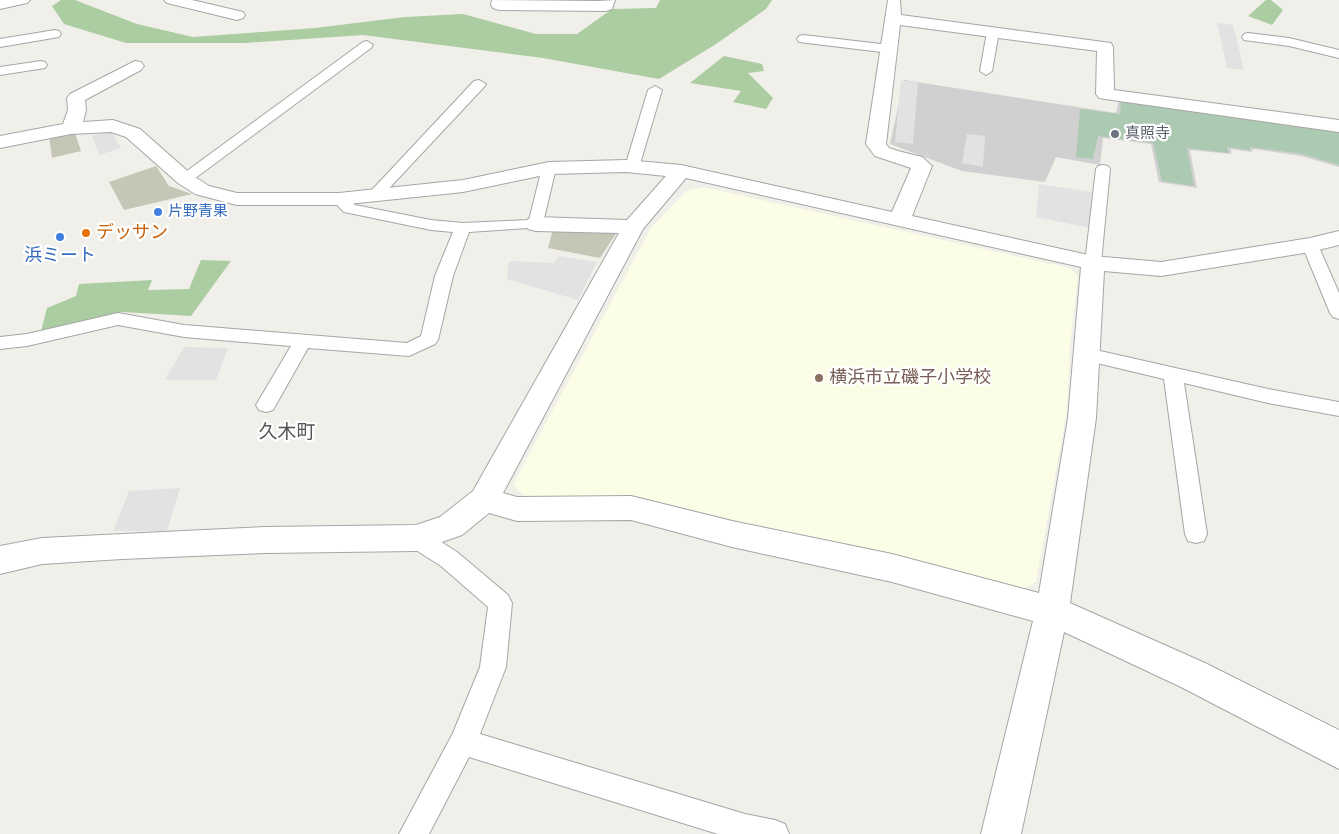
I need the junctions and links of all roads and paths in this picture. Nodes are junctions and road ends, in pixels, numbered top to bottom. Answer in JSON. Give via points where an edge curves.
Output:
{"nodes":[{"id":1,"x":22,"y":0,"type":"edge"},
{"id":2,"x":500,"y":0,"type":"edge"},
{"id":3,"x":607,"y":0,"type":"edge"},
{"id":4,"x":894,"y":0,"type":"edge"},
{"id":5,"x":181,"y":1,"type":"edge"},
{"id":6,"x":0,"y":4,"type":"edge"},
{"id":7,"x":237,"y":15,"type":"dead end"},
{"id":8,"x":893,"y":19,"type":"junction"},
{"id":9,"x":993,"y":32,"type":"junction"},
{"id":10,"x":55,"y":34,"type":"dead end"},
{"id":11,"x":1248,"y":37,"type":"dead end"},
{"id":12,"x":803,"y":39,"type":"dead end"},
{"id":13,"x":0,"y":43,"type":"edge"},
{"id":14,"x":367,"y":45,"type":"dead end"},
{"id":15,"x":890,"y":49,"type":"junction"},
{"id":16,"x":1339,"y":54,"type":"edge"},
{"id":17,"x":41,"y":65,"type":"dead end"},
{"id":18,"x":135,"y":66,"type":"dead end"},
{"id":19,"x":986,"y":70,"type":"dead end"},
{"id":20,"x":0,"y":71,"type":"edge"},
{"id":21,"x":479,"y":84,"type":"dead end"},
{"id":22,"x":655,"y":90,"type":"dead end"},
{"id":23,"x":1339,"y":126,"type":"edge"},
{"id":24,"x":71,"y":128,"type":"junction"},
{"id":25,"x":0,"y":142,"type":"edge"},
{"id":26,"x":632,"y":167,"type":"junction"},
{"id":27,"x":549,"y":168,"type":"junction"},
{"id":28,"x":1104,"y":169,"type":"dead end"},
{"id":29,"x":681,"y":171,"type":"junction"},
{"id":30,"x":185,"y":179,"type":"junction"},
{"id":31,"x":375,"y":195,"type":"junction"},
{"id":32,"x":339,"y":199,"type":"junction"},
{"id":33,"x":900,"y":219,"type":"junction"},
{"id":34,"x":536,"y":224,"type":"junction"},
{"id":35,"x":633,"y":227,"type":"junction"},
{"id":36,"x":464,"y":228,"type":"junction"},
{"id":37,"x":1339,"y":238,"type":"edge"},
{"id":38,"x":1310,"y":245,"type":"junction"},
{"id":39,"x":1094,"y":263,"type":"junction"},
{"id":40,"x":1339,"y":312,"type":"edge"},
{"id":41,"x":303,"y":341,"type":"junction"},
{"id":42,"x":0,"y":343,"type":"edge"},
{"id":43,"x":1087,"y":354,"type":"junction"},
{"id":44,"x":1172,"y":375,"type":"junction"},
{"id":45,"x":266,"y":405,"type":"dead end"},
{"id":46,"x":1339,"y":409,"type":"edge"},
{"id":47,"x":484,"y":500,"type":"junction"},
{"id":48,"x":1196,"y":534,"type":"dead end"},
{"id":49,"x":416,"y":538,"type":"junction"},
{"id":50,"x":0,"y":560,"type":"edge"},
{"id":51,"x":1052,"y":611,"type":"junction"},
{"id":52,"x":464,"y":742,"type":"junction"},
{"id":53,"x":1339,"y":750,"type":"edge"},
{"id":54,"x":413,"y":834,"type":"edge"},
{"id":55,"x":775,"y":834,"type":"edge"},
{"id":56,"x":1001,"y":834,"type":"edge"}],
"edges":[{"from":1,"to":6,"type":"street"},
{"from":2,"to":3,"type":"street","via":[[499,5],[606,6]]},
{"from":4,"to":8,"type":"street"},
{"from":5,"to":7,"type":"street"},
{"from":8,"to":9,"type":"street"},
{"from":8,"to":15,"type":"street"},
{"from":9,"to":19,"type":"lane"},
{"from":9,"to":23,"type":"street","via":[[1105,47],[1104,94]]},
{"from":10,"to":13,"type":"lane"},
{"from":11,"to":16,"type":"lane","via":[[1289,42]]},
{"from":12,"to":15,"type":"lane"},
{"from":14,"to":30,"type":"lane"},
{"from":15,"to":33,"type":"street","via":[[876,144],[887,154],[922,166]]},
{"from":17,"to":20,"type":"lane"},
{"from":18,"to":24,"type":"street","via":[[76,98],[77,110]]},
{"from":21,"to":31,"type":"lane"},
{"from":22,"to":26,"type":"lane"},
{"from":24,"to":25,"type":"street"},
{"from":24,"to":30,"type":"street","via":[[113,126],[133,133]]},
{"from":26,"to":27,"type":"street"},
{"from":26,"to":29,"type":"street"},
{"from":27,"to":31,"type":"street","via":[[463,186]]},
{"from":27,"to":34,"type":"lane"},
{"from":28,"to":39,"type":"lane"},
{"from":29,"to":33,"type":"street"},
{"from":29,"to":35,"type":"street"},
{"from":30,"to":32,"type":"street","via":[[202,190],[238,199]]},
{"from":31,"to":32,"type":"street"},
{"from":32,"to":36,"type":"lane","via":[[350,209]]},
{"from":33,"to":39,"type":"street"},
{"from":34,"to":35,"type":"street"},
{"from":34,"to":36,"type":"lane"},
{"from":35,"to":47,"type":"street"},
{"from":36,"to":41,"type":"lane","via":[[444,276],[430,340],[409,350]]},
{"from":37,"to":38,"type":"street"},
{"from":38,"to":39,"type":"street","via":[[1161,269]]},
{"from":38,"to":40,"type":"lane"},
{"from":39,"to":43,"type":"street"},
{"from":41,"to":42,"type":"lane","via":[[184,331],[118,319]]},
{"from":41,"to":45,"type":"lane"},
{"from":43,"to":44,"type":"lane"},
{"from":43,"to":51,"type":"street","via":[[1082,418]]},
{"from":44,"to":46,"type":"lane"},
{"from":44,"to":48,"type":"lane"},
{"from":47,"to":49,"type":"street","via":[[451,526]]},
{"from":47,"to":51,"type":"street","via":[[517,509],[631,508],[732,534],[892,568]]},
{"from":49,"to":50,"type":"street","via":[[122,546],[42,551]]},
{"from":49,"to":52,"type":"lane","via":[[449,559],[500,603],[493,667]]},
{"from":51,"to":53,"type":"street","via":[[1193,675]]},
{"from":51,"to":56,"type":"street"},
{"from":52,"to":54,"type":"lane"},
{"from":52,"to":55,"type":"lane","via":[[745,828]]}]}
